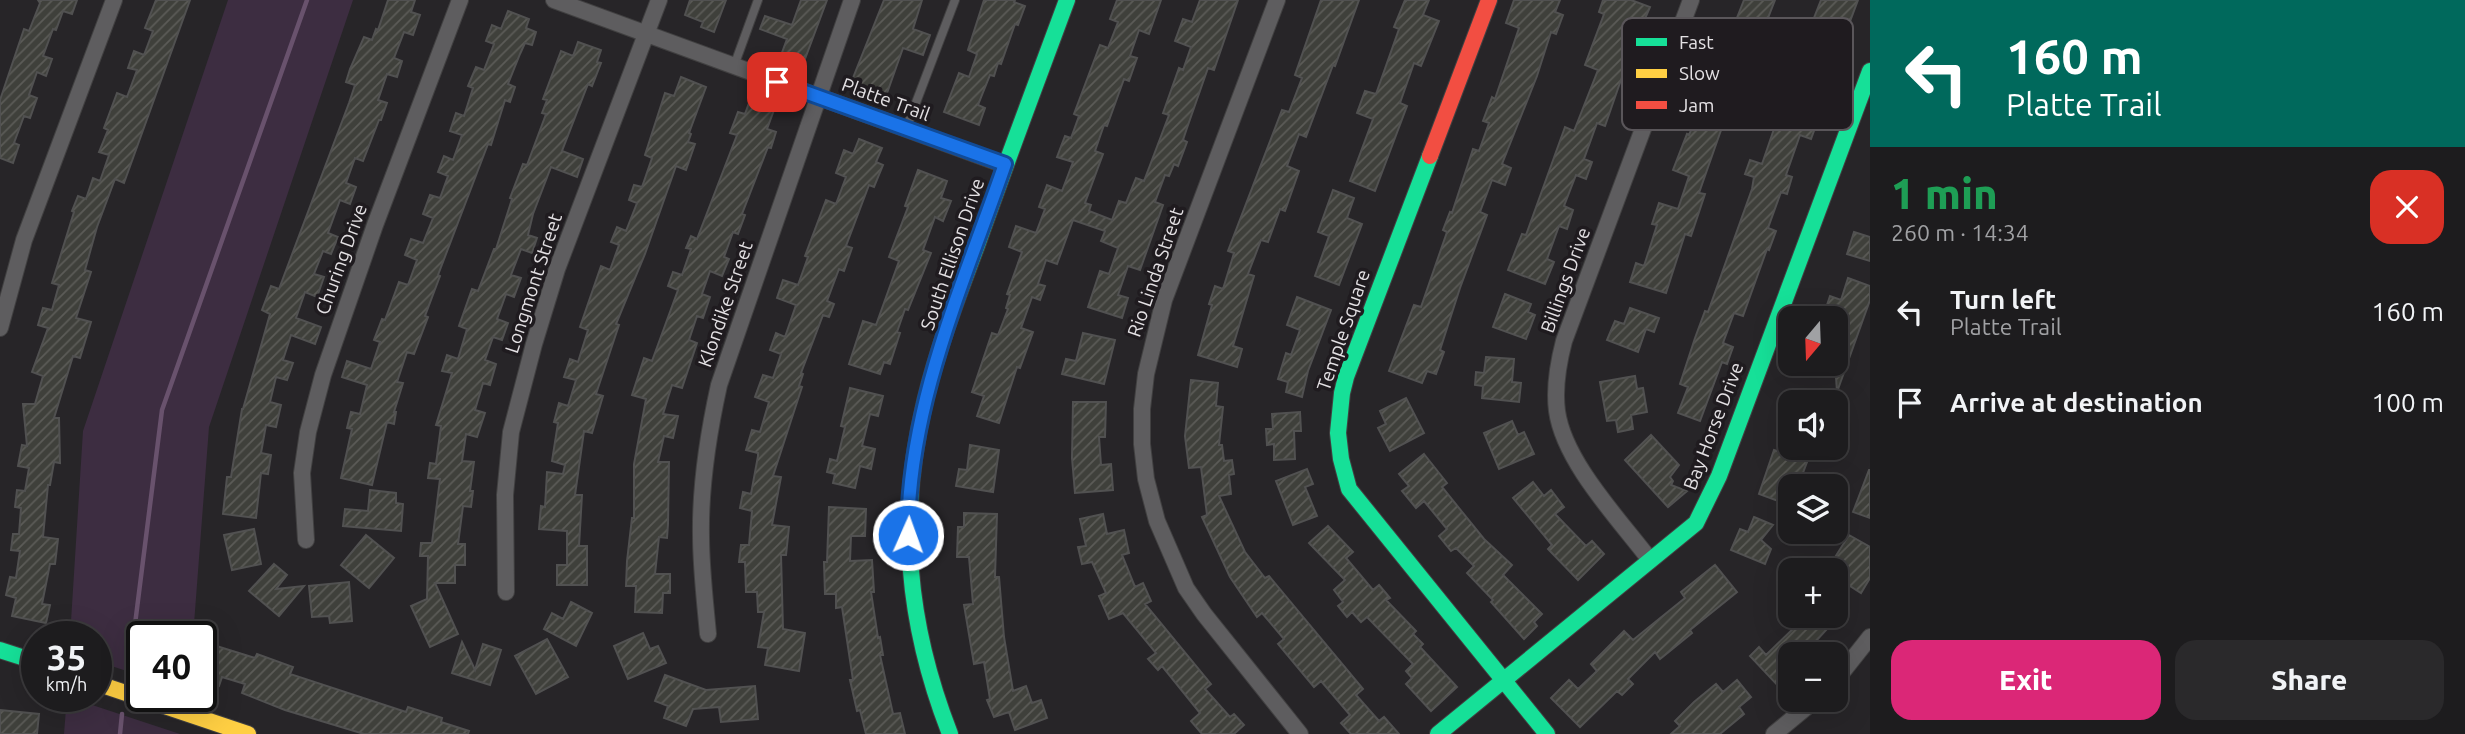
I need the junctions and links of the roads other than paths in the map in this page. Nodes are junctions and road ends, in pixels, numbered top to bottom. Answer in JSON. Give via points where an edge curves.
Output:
{"nodes":[{"id":1,"x":114,"y":0,"type":"edge"},
{"id":2,"x":460,"y":0,"type":"edge"},
{"id":3,"x":659,"y":0,"type":"edge"},
{"id":4,"x":758,"y":0,"type":"edge"},
{"id":5,"x":852,"y":0,"type":"edge"},
{"id":6,"x":954,"y":0,"type":"edge"},
{"id":7,"x":1067,"y":0,"type":"edge"},
{"id":8,"x":1277,"y":0,"type":"edge"},
{"id":9,"x":1489,"y":0,"type":"edge"},
{"id":10,"x":1691,"y":0,"type":"edge"},
{"id":11,"x":561,"y":1,"type":"edge"},
{"id":12,"x":1684,"y":18,"type":"edge"},
{"id":13,"x":646,"y":34,"type":"junction"},
{"id":14,"x":734,"y":66,"type":"junction"},
{"id":15,"x":1870,"y":71,"type":"edge"},
{"id":16,"x":820,"y":98,"type":"junction"},
{"id":17,"x":1853,"y":116,"type":"edge"},
{"id":18,"x":906,"y":129,"type":"junction"},
{"id":19,"x":1643,"y":130,"type":"edge"},
{"id":20,"x":1848,"y":130,"type":"edge"},
{"id":21,"x":1005,"y":164,"type":"junction"},
{"id":22,"x":0,"y":328,"type":"edge"},
{"id":23,"x":306,"y":540,"type":"dead end"},
{"id":24,"x":1650,"y":560,"type":"junction"},
{"id":25,"x":506,"y":592,"type":"dead end"},
{"id":26,"x":708,"y":634,"type":"dead end"},
{"id":27,"x":1870,"y":637,"type":"edge"},
{"id":28,"x":0,"y":650,"type":"edge"},
{"id":29,"x":21,"y":657,"type":"edge"},
{"id":30,"x":1848,"y":665,"type":"edge"},
{"id":31,"x":1502,"y":679,"type":"junction"},
{"id":32,"x":112,"y":688,"type":"edge"},
{"id":33,"x":1801,"y":712,"type":"edge"},
{"id":34,"x":248,"y":734,"type":"edge"},
{"id":35,"x":950,"y":734,"type":"edge"},
{"id":36,"x":1300,"y":734,"type":"edge"},
{"id":37,"x":1438,"y":734,"type":"edge"},
{"id":38,"x":1547,"y":734,"type":"edge"},
{"id":39,"x":1774,"y":734,"type":"edge"}],
"edges":[{"from":1,"to":22,"type":"street","via":[[24,240]]},
{"from":2,"to":23,"type":"street","name":"Churing Drive","via":[[323,375],[302,473]]},
{"from":3,"to":13,"type":"street","name":"Longmont Street"},
{"from":4,"to":14,"type":"lane"},
{"from":5,"to":16,"type":"street","name":"Klondike Street"},
{"from":6,"to":18,"type":"lane"},
{"from":7,"to":21,"type":"street","name":"South Ellison Drive"},
{"from":8,"to":36,"type":"street","name":"Rio Linda Street","via":[[1164,300],[1146,374],[1142,444],[1157,521],[1186,587]]},
{"from":9,"to":31,"type":"street","name":"Temple Square","via":[[1346,377],[1336,435],[1349,489]]},
{"from":10,"to":12,"type":"street","name":"Billings Drive"},
{"from":11,"to":13,"type":"street","name":"Platte Trail"},
{"from":13,"to":14,"type":"street","name":"Platte Trail"},
{"from":13,"to":25,"type":"street","name":"Longmont Street","via":[[557,269],[511,432],[505,495]]},
{"from":14,"to":16,"type":"street","name":"Platte Trail"},
{"from":15,"to":17,"type":"street","name":"Bay Horse Drive"},
{"from":16,"to":18,"type":"street","name":"Platte Trail"},
{"from":16,"to":26,"type":"street","name":"Klondike Street","via":[[719,385],[708,432],[701,536]]},
{"from":18,"to":21,"type":"street","name":"Platte Trail"},
{"from":19,"to":24,"type":"street","name":"Billings Drive","via":[[1564,341],[1556,397],[1560,428],[1572,456]]},
{"from":20,"to":24,"type":"street","name":"Bay Horse Drive","via":[[1718,476],[1696,523]]},
{"from":21,"to":35,"type":"street","name":"South Ellison Drive","via":[[940,351],[912,467],[908,519],[911,593],[928,676]]},
{"from":24,"to":31,"type":"street","name":"Bay Horse Drive"},
{"from":27,"to":30,"type":"street"},
{"from":28,"to":29,"type":"street"},
{"from":31,"to":37,"type":"street","name":"Bay Horse Drive"},
{"from":31,"to":38,"type":"street","name":"Temple Square"},
{"from":32,"to":34,"type":"street"},
{"from":33,"to":39,"type":"street"}]}
